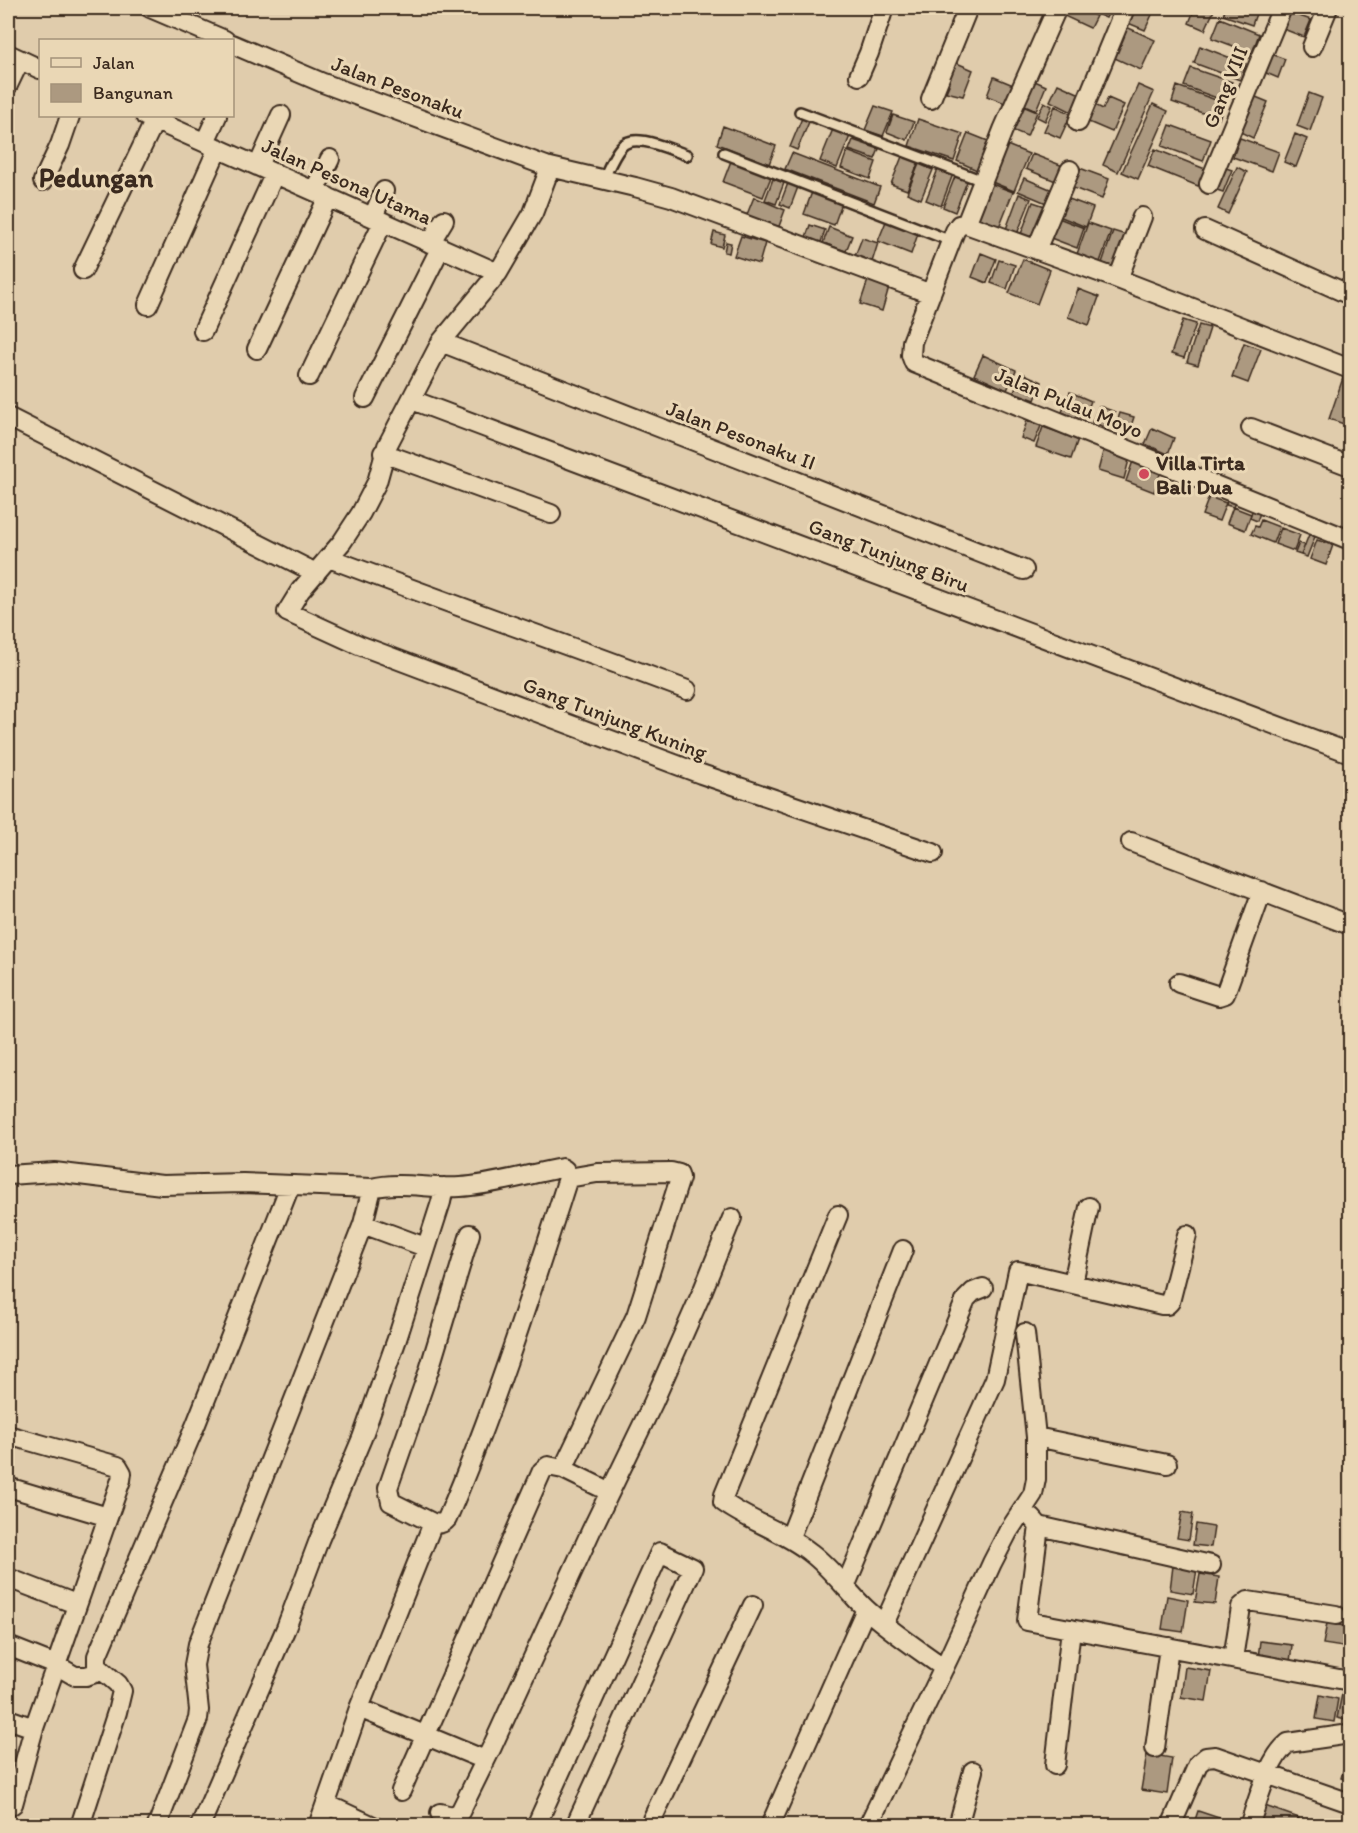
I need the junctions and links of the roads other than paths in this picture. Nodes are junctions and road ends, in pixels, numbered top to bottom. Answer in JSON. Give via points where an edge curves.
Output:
{"nodes":[{"id":1,"x":150,"y":8,"type":"edge"},
{"id":2,"x":884,"y":8,"type":"edge"},
{"id":3,"x":968,"y":8,"type":"edge"},
{"id":4,"x":1057,"y":8,"type":"edge"},
{"id":5,"x":1125,"y":8,"type":"edge"},
{"id":6,"x":1282,"y":8,"type":"edge"},
{"id":7,"x":1328,"y":8,"type":"edge"},
{"id":8,"x":223,"y":39,"type":"edge"},
{"id":9,"x":234,"y":45,"type":"edge"},
{"id":10,"x":1312,"y":47,"type":"dead end"},
{"id":11,"x":14,"y":57,"type":"edge"},
{"id":12,"x":39,"y":69,"type":"edge"},
{"id":13,"x":859,"y":76,"type":"dead end"},
{"id":14,"x":8,"y":85,"type":"edge"},
{"id":15,"x":931,"y":99,"type":"dead end"},
{"id":16,"x":800,"y":112,"type":"dead end"},
{"id":17,"x":281,"y":115,"type":"dead end"},
{"id":18,"x":70,"y":117,"type":"edge"},
{"id":19,"x":217,"y":117,"type":"edge"},
{"id":20,"x":150,"y":118,"type":"edge"},
{"id":21,"x":1078,"y":122,"type":"dead end"},
{"id":22,"x":211,"y":145,"type":"junction"},
{"id":23,"x":724,"y":153,"type":"dead end"},
{"id":24,"x":687,"y":155,"type":"dead end"},
{"id":25,"x":330,"y":159,"type":"dead end"},
{"id":26,"x":550,"y":168,"type":"junction"},
{"id":27,"x":266,"y":170,"type":"junction"},
{"id":28,"x":1070,"y":170,"type":"dead end"},
{"id":29,"x":43,"y":180,"type":"dead end"},
{"id":30,"x":603,"y":180,"type":"junction"},
{"id":31,"x":983,"y":181,"type":"junction"},
{"id":32,"x":1209,"y":184,"type":"dead end"},
{"id":33,"x":384,"y":191,"type":"dead end"},
{"id":34,"x":321,"y":194,"type":"junction"},
{"id":35,"x":1142,"y":217,"type":"dead end"},
{"id":36,"x":378,"y":219,"type":"junction"},
{"id":37,"x":444,"y":220,"type":"dead end"},
{"id":38,"x":966,"y":224,"type":"junction"},
{"id":39,"x":1205,"y":230,"type":"dead end"},
{"id":40,"x":951,"y":241,"type":"junction"},
{"id":41,"x":436,"y":245,"type":"junction"},
{"id":42,"x":1036,"y":250,"type":"junction"},
{"id":43,"x":82,"y":270,"type":"dead end"},
{"id":44,"x":498,"y":273,"type":"junction"},
{"id":45,"x":1118,"y":279,"type":"junction"},
{"id":46,"x":931,"y":294,"type":"junction"},
{"id":47,"x":1350,"y":295,"type":"edge"},
{"id":48,"x":148,"y":305,"type":"dead end"},
{"id":49,"x":203,"y":331,"type":"dead end"},
{"id":50,"x":441,"y":342,"type":"junction"},
{"id":51,"x":257,"y":349,"type":"dead end"},
{"id":52,"x":1350,"y":369,"type":"edge"},
{"id":53,"x":309,"y":376,"type":"dead end"},
{"id":54,"x":365,"y":398,"type":"dead end"},
{"id":55,"x":412,"y":400,"type":"junction"},
{"id":56,"x":8,"y":417,"type":"edge"},
{"id":57,"x":1251,"y":428,"type":"dead end"},
{"id":58,"x":383,"y":453,"type":"junction"},
{"id":59,"x":1350,"y":466,"type":"edge"},
{"id":60,"x":551,"y":514,"type":"dead end"},
{"id":61,"x":1350,"y":540,"type":"edge"},
{"id":62,"x":329,"y":558,"type":"junction"},
{"id":63,"x":1024,"y":570,"type":"dead end"},
{"id":64,"x":316,"y":573,"type":"junction"},
{"id":65,"x":687,"y":690,"type":"dead end"},
{"id":66,"x":1350,"y":753,"type":"edge"},
{"id":67,"x":1131,"y":842,"type":"dead end"},
{"id":68,"x":933,"y":853,"type":"dead end"},
{"id":69,"x":1262,"y":891,"type":"junction"},
{"id":70,"x":1350,"y":926,"type":"edge"},
{"id":71,"x":1179,"y":983,"type":"dead end"},
{"id":72,"x":8,"y":1175,"type":"edge"},
{"id":73,"x":568,"y":1178,"type":"junction"},
{"id":74,"x":290,"y":1186,"type":"junction"},
{"id":75,"x":444,"y":1187,"type":"junction"},
{"id":76,"x":372,"y":1188,"type":"junction"},
{"id":77,"x":1089,"y":1207,"type":"dead end"},
{"id":78,"x":838,"y":1215,"type":"dead end"},
{"id":79,"x":732,"y":1218,"type":"dead end"},
{"id":80,"x":363,"y":1224,"type":"junction"},
{"id":81,"x":470,"y":1234,"type":"dead end"},
{"id":82,"x":1187,"y":1234,"type":"dead end"},
{"id":83,"x":425,"y":1247,"type":"junction"},
{"id":84,"x":903,"y":1250,"type":"dead end"},
{"id":85,"x":1073,"y":1282,"type":"junction"},
{"id":86,"x":983,"y":1288,"type":"dead end"},
{"id":87,"x":1025,"y":1333,"type":"dead end"},
{"id":88,"x":8,"y":1435,"type":"edge"},
{"id":89,"x":1036,"y":1437,"type":"junction"},
{"id":90,"x":1167,"y":1464,"type":"dead end"},
{"id":91,"x":563,"y":1469,"type":"junction"},
{"id":92,"x":8,"y":1487,"type":"edge"},
{"id":93,"x":610,"y":1492,"type":"junction"},
{"id":94,"x":1023,"y":1507,"type":"junction"},
{"id":95,"x":108,"y":1517,"type":"junction"},
{"id":96,"x":433,"y":1523,"type":"junction"},
{"id":97,"x":1039,"y":1526,"type":"junction"},
{"id":98,"x":790,"y":1537,"type":"junction"},
{"id":99,"x":1211,"y":1565,"type":"dead end"},
{"id":100,"x":8,"y":1578,"type":"edge"},
{"id":101,"x":845,"y":1587,"type":"junction"},
{"id":102,"x":76,"y":1604,"type":"junction"},
{"id":103,"x":753,"y":1605,"type":"dead end"},
{"id":104,"x":866,"y":1609,"type":"junction"},
{"id":105,"x":1336,"y":1615,"type":"dead end"},
{"id":106,"x":884,"y":1624,"type":"junction"},
{"id":107,"x":1071,"y":1629,"type":"junction"},
{"id":108,"x":8,"y":1646,"type":"edge"},
{"id":109,"x":1169,"y":1647,"type":"junction"},
{"id":110,"x":1233,"y":1659,"type":"junction"},
{"id":111,"x":56,"y":1665,"type":"junction"},
{"id":112,"x":944,"y":1668,"type":"junction"},
{"id":113,"x":102,"y":1671,"type":"junction"},
{"id":114,"x":1350,"y":1681,"type":"edge"},
{"id":115,"x":359,"y":1708,"type":"junction"},
{"id":116,"x":8,"y":1719,"type":"edge"},
{"id":117,"x":34,"y":1728,"type":"junction"},
{"id":118,"x":1350,"y":1734,"type":"edge"},
{"id":119,"x":426,"y":1735,"type":"junction"},
{"id":120,"x":1155,"y":1748,"type":"dead end"},
{"id":121,"x":485,"y":1760,"type":"junction"},
{"id":122,"x":1055,"y":1765,"type":"dead end"},
{"id":123,"x":973,"y":1771,"type":"dead end"},
{"id":124,"x":1269,"y":1773,"type":"junction"},
{"id":125,"x":401,"y":1791,"type":"dead end"},
{"id":126,"x":1350,"y":1803,"type":"edge"},
{"id":127,"x":326,"y":1804,"type":"junction"},
{"id":128,"x":8,"y":1807,"type":"edge"},
{"id":129,"x":440,"y":1813,"type":"dead end"},
{"id":130,"x":80,"y":1826,"type":"edge"},
{"id":131,"x":157,"y":1826,"type":"edge"},
{"id":132,"x":200,"y":1826,"type":"edge"},
{"id":133,"x":318,"y":1826,"type":"edge"},
{"id":134,"x":373,"y":1826,"type":"edge"},
{"id":135,"x":536,"y":1826,"type":"edge"},
{"id":136,"x":575,"y":1826,"type":"edge"},
{"id":137,"x":649,"y":1826,"type":"edge"},
{"id":138,"x":770,"y":1826,"type":"edge"},
{"id":139,"x":868,"y":1826,"type":"edge"},
{"id":140,"x":958,"y":1826,"type":"edge"},
{"id":141,"x":1171,"y":1826,"type":"edge"},
{"id":142,"x":1249,"y":1826,"type":"edge"}],
"edges":[{"from":1,"to":8,"type":"street"},
{"from":2,"to":13,"type":"street"},
{"from":3,"to":15,"type":"street"},
{"from":4,"to":31,"type":"street","name":"Jalan Pulau Moyo"},
{"from":5,"to":21,"type":"street"},
{"from":6,"to":32,"type":"street","name":"Gang VIII"},
{"from":7,"to":10,"type":"street"},
{"from":9,"to":26,"type":"street","name":"Jalan Pesonaku","via":[[322,83]]},
{"from":11,"to":12,"type":"street"},
{"from":11,"to":14,"type":"street"},
{"from":16,"to":31,"type":"lane"},
{"from":17,"to":27,"type":"street"},
{"from":18,"to":29,"type":"street"},
{"from":19,"to":22,"type":"street"},
{"from":20,"to":22,"type":"street","name":"Jalan Pesona Utama"},
{"from":20,"to":43,"type":"street"},
{"from":22,"to":27,"type":"street","name":"Jalan Pesona Utama"},
{"from":22,"to":48,"type":"street"},
{"from":23,"to":40,"type":"lane"},
{"from":24,"to":30,"type":"lane","via":[[653,143],[629,141],[621,146]]},
{"from":25,"to":34,"type":"street"},
{"from":26,"to":30,"type":"street","name":"Jalan Pesonaku"},
{"from":26,"to":44,"type":"street","via":[[533,213]]},
{"from":27,"to":34,"type":"street","name":"Jalan Pesona Utama"},
{"from":27,"to":49,"type":"street"},
{"from":28,"to":42,"type":"street"},
{"from":30,"to":46,"type":"street","name":"Jalan Pesonaku","via":[[671,197]]},
{"from":31,"to":38,"type":"street","name":"Jalan Pulau Moyo"},
{"from":33,"to":36,"type":"street"},
{"from":34,"to":36,"type":"street","name":"Jalan Pesona Utama"},
{"from":34,"to":51,"type":"street"},
{"from":35,"to":45,"type":"street"},
{"from":36,"to":41,"type":"street","name":"Jalan Pesona Utama"},
{"from":36,"to":53,"type":"street"},
{"from":37,"to":41,"type":"street"},
{"from":38,"to":40,"type":"street","name":"Jalan Pulau Moyo","via":[[957,228]]},
{"from":38,"to":42,"type":"street"},
{"from":39,"to":47,"type":"street"},
{"from":40,"to":46,"type":"street","name":"Jalan Pulau Moyo"},
{"from":41,"to":44,"type":"street","name":"Jalan Pesona Utama"},
{"from":41,"to":54,"type":"street"},
{"from":42,"to":45,"type":"street"},
{"from":44,"to":50,"type":"street"},
{"from":45,"to":52,"type":"street"},
{"from":46,"to":61,"type":"street","name":"Jalan Pulau Moyo","via":[[911,346],[912,360],[919,366]]},
{"from":50,"to":55,"type":"street"},
{"from":50,"to":63,"type":"street","name":"Jalan Pesonaku II"},
{"from":55,"to":58,"type":"street"},
{"from":55,"to":66,"type":"street","name":"Gang Tunjung Biru"},
{"from":56,"to":64,"type":"street"},
{"from":57,"to":59,"type":"street"},
{"from":58,"to":60,"type":"street"},
{"from":58,"to":62,"type":"street","via":[[368,501]]},
{"from":62,"to":64,"type":"street"},
{"from":62,"to":65,"type":"street"},
{"from":64,"to":68,"type":"street","name":"Gang Tunjung Kuning","via":[[287,612],[359,645],[701,774]]},
{"from":67,"to":69,"type":"street"},
{"from":69,"to":70,"type":"street"},
{"from":69,"to":71,"type":"street","via":[[1225,994],[1219,996]]},
{"from":72,"to":74,"type":"street","via":[[54,1172],[162,1185],[225,1182]]},
{"from":73,"to":75,"type":"street","via":[[562,1168],[483,1185]]},
{"from":73,"to":91,"type":"street","via":[[597,1173],[671,1172],[679,1174],[680,1179],[636,1316]]},
{"from":73,"to":96,"type":"street","via":[[468,1469],[447,1519],[444,1523]]},
{"from":74,"to":76,"type":"street"},
{"from":74,"to":113,"type":"street","via":[[196,1424],[97,1656],[97,1666]]},
{"from":75,"to":76,"type":"street"},
{"from":75,"to":83,"type":"street"},
{"from":76,"to":80,"type":"street"},
{"from":77,"to":85,"type":"street"},
{"from":78,"to":98,"type":"street","via":[[723,1495],[723,1502],[729,1506]]},
{"from":79,"to":93,"type":"street","via":[[653,1403]]},
{"from":80,"to":83,"type":"street"},
{"from":80,"to":131,"type":"street","via":[[198,1644],[194,1665],[198,1719]]},
{"from":81,"to":96,"type":"street","via":[[388,1488],[391,1502]]},
{"from":82,"to":85,"type":"street","via":[[1167,1305]]},
{"from":83,"to":132,"type":"street","via":[[362,1438],[286,1628]]},
{"from":84,"to":98,"type":"street"},
{"from":85,"to":106,"type":"street","via":[[1018,1271],[994,1379]]},
{"from":86,"to":101,"type":"street","via":[[966,1299]]},
{"from":87,"to":89,"type":"street"},
{"from":88,"to":95,"type":"street","via":[[118,1466],[121,1480]]},
{"from":89,"to":90,"type":"street"},
{"from":89,"to":94,"type":"street","via":[[1035,1486]]},
{"from":91,"to":93,"type":"street"},
{"from":91,"to":119,"type":"street","via":[[549,1466],[542,1471]]},
{"from":92,"to":95,"type":"street"},
{"from":93,"to":121,"type":"street"},
{"from":94,"to":97,"type":"street"},
{"from":94,"to":112,"type":"street","via":[[992,1563]]},
{"from":95,"to":102,"type":"street"},
{"from":96,"to":115,"type":"street"},
{"from":97,"to":99,"type":"street"},
{"from":97,"to":107,"type":"street","via":[[1028,1621]]},
{"from":98,"to":101,"type":"street","via":[[832,1571]]},
{"from":100,"to":102,"type":"street"},
{"from":101,"to":104,"type":"street"},
{"from":102,"to":111,"type":"street"},
{"from":103,"to":137,"type":"street"},
{"from":104,"to":106,"type":"street"},
{"from":104,"to":138,"type":"street"},
{"from":105,"to":110,"type":"street","via":[[1248,1601],[1241,1607]]},
{"from":106,"to":112,"type":"street"},
{"from":107,"to":109,"type":"street"},
{"from":107,"to":122,"type":"street"},
{"from":108,"to":111,"type":"street"},
{"from":109,"to":110,"type":"street"},
{"from":109,"to":120,"type":"street"},
{"from":110,"to":114,"type":"street"},
{"from":111,"to":113,"type":"street","via":[[75,1676]]},
{"from":111,"to":117,"type":"street"},
{"from":112,"to":139,"type":"street"},
{"from":113,"to":130,"type":"street","via":[[122,1691]]},
{"from":115,"to":119,"type":"street"},
{"from":115,"to":127,"type":"street"},
{"from":116,"to":117,"type":"street"},
{"from":117,"to":128,"type":"street","via":[[13,1804]]},
{"from":118,"to":124,"type":"street","via":[[1288,1743]]},
{"from":119,"to":121,"type":"street"},
{"from":119,"to":125,"type":"street"},
{"from":121,"to":129,"type":"street","via":[[460,1812],[450,1816]]},
{"from":123,"to":140,"type":"street"},
{"from":124,"to":126,"type":"street"},
{"from":124,"to":141,"type":"street","via":[[1215,1756],[1206,1757],[1198,1764]]},
{"from":124,"to":142,"type":"street"},
{"from":127,"to":133,"type":"street"},
{"from":127,"to":134,"type":"street"},
{"from":135,"to":136,"type":"street","via":[[660,1552],[693,1568]]}]}
